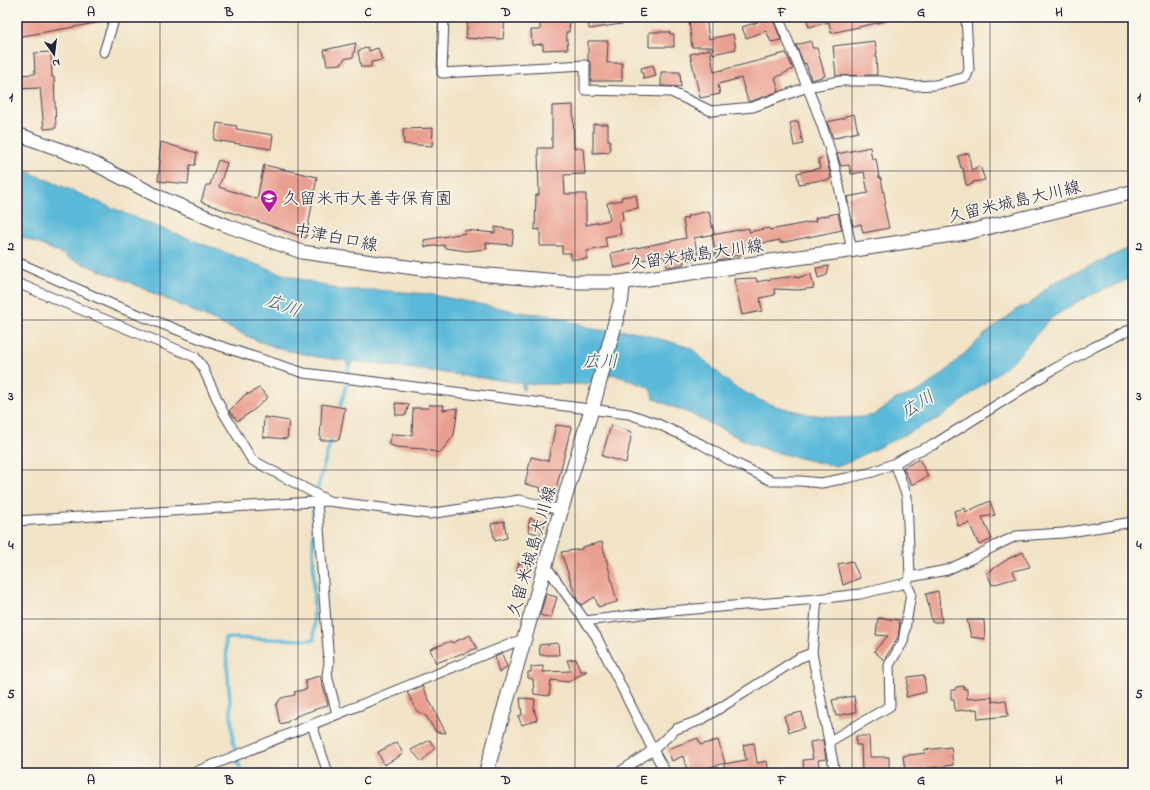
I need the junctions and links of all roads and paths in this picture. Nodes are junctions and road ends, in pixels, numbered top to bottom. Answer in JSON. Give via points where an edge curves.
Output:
{"nodes":[{"id":1,"x":115,"y":17,"type":"edge"},
{"id":2,"x":444,"y":17,"type":"edge"},
{"id":3,"x":778,"y":17,"type":"edge"},
{"id":4,"x":966,"y":17,"type":"edge"},
{"id":5,"x":104,"y":52,"type":"dead end"},
{"id":6,"x":807,"y":87,"type":"junction"},
{"id":7,"x":17,"y":134,"type":"edge"},
{"id":8,"x":1133,"y":192,"type":"edge"},
{"id":9,"x":852,"y":250,"type":"junction"},
{"id":10,"x":17,"y":262,"type":"edge"},
{"id":11,"x":623,"y":282,"type":"junction"},
{"id":12,"x":17,"y":283,"type":"edge"},
{"id":13,"x":1133,"y":328,"type":"edge"},
{"id":14,"x":592,"y":407,"type":"junction"},
{"id":15,"x":895,"y":463,"type":"junction"},
{"id":16,"x":316,"y":501,"type":"junction"},
{"id":17,"x":328,"y":501,"type":"junction"},
{"id":18,"x":561,"y":510,"type":"junction"},
{"id":19,"x":17,"y":521,"type":"edge"},
{"id":20,"x":1133,"y":522,"type":"edge"},
{"id":21,"x":546,"y":566,"type":"junction"},
{"id":22,"x":908,"y":580,"type":"junction"},
{"id":23,"x":817,"y":600,"type":"junction"},
{"id":24,"x":585,"y":622,"type":"junction"},
{"id":25,"x":525,"y":638,"type":"junction"},
{"id":26,"x":812,"y":653,"type":"junction"},
{"id":27,"x":337,"y":714,"type":"junction"},
{"id":28,"x":312,"y":724,"type":"junction"},
{"id":29,"x":830,"y":741,"type":"junction"},
{"id":30,"x":653,"y":750,"type":"junction"},
{"id":31,"x":193,"y":773,"type":"edge"},
{"id":32,"x":328,"y":773,"type":"edge"},
{"id":33,"x":486,"y":773,"type":"edge"},
{"id":34,"x":618,"y":773,"type":"edge"},
{"id":35,"x":666,"y":773,"type":"edge"},
{"id":36,"x":835,"y":773,"type":"edge"}],
"edges":[{"from":1,"to":5,"type":"street"},
{"from":2,"to":6,"type":"street","via":[[442,72],[585,65],[585,90],[671,92],[711,111],[753,107]]},
{"from":3,"to":6,"type":"street"},
{"from":4,"to":6,"type":"street","via":[[969,70],[966,77],[935,85],[914,86],[880,80],[840,81]]},
{"from":6,"to":9,"type":"street","via":[[836,172]]},
{"from":7,"to":11,"type":"main road","name":"中津白口線","via":[[95,164],[159,197],[228,226],[302,252],[421,269],[570,282]]},
{"from":8,"to":9,"type":"main road","name":"久留米城島大川線","via":[[968,232]]},
{"from":9,"to":11,"type":"main road","name":"久留米城島大川線"},
{"from":10,"to":14,"type":"street","via":[[116,306],[207,341],[304,373]]},
{"from":11,"to":14,"type":"main road","name":"久留米城島大川線","via":[[621,301]]},
{"from":12,"to":17,"type":"street","via":[[195,356],[223,412],[252,460]]},
{"from":13,"to":15,"type":"street","via":[[1087,350],[933,445]]},
{"from":14,"to":15,"type":"street","via":[[629,414],[658,424],[772,481],[821,483],[873,472]]},
{"from":14,"to":18,"type":"main road","name":"久留米城島大川線"},
{"from":15,"to":22,"type":"street","via":[[907,497]]},
{"from":16,"to":17,"type":"street"},
{"from":16,"to":19,"type":"street"},
{"from":16,"to":27,"type":"street","via":[[329,663],[327,675]]},
{"from":17,"to":18,"type":"street","via":[[430,514],[519,500]]},
{"from":18,"to":21,"type":"main road","name":"久留米城島大川線"},
{"from":20,"to":22,"type":"street","via":[[1063,533],[1016,536],[947,570]]},
{"from":21,"to":24,"type":"street"},
{"from":21,"to":25,"type":"main road","name":"久留米城島大川線"},
{"from":22,"to":23,"type":"street","via":[[860,594]]},
{"from":22,"to":29,"type":"street","via":[[911,593],[904,642],[889,665],[890,706]]},
{"from":23,"to":24,"type":"street","via":[[658,612]]},
{"from":23,"to":26,"type":"street"},
{"from":24,"to":30,"type":"street","via":[[596,636]]},
{"from":25,"to":27,"type":"street"},
{"from":25,"to":33,"type":"main road","name":"久留米城島大川線"},
{"from":26,"to":29,"type":"street"},
{"from":26,"to":30,"type":"street","via":[[799,658],[701,720],[676,729]]},
{"from":27,"to":28,"type":"street"},
{"from":28,"to":31,"type":"street"},
{"from":28,"to":32,"type":"street"},
{"from":29,"to":36,"type":"street"},
{"from":30,"to":34,"type":"street"},
{"from":30,"to":35,"type":"street"}]}
